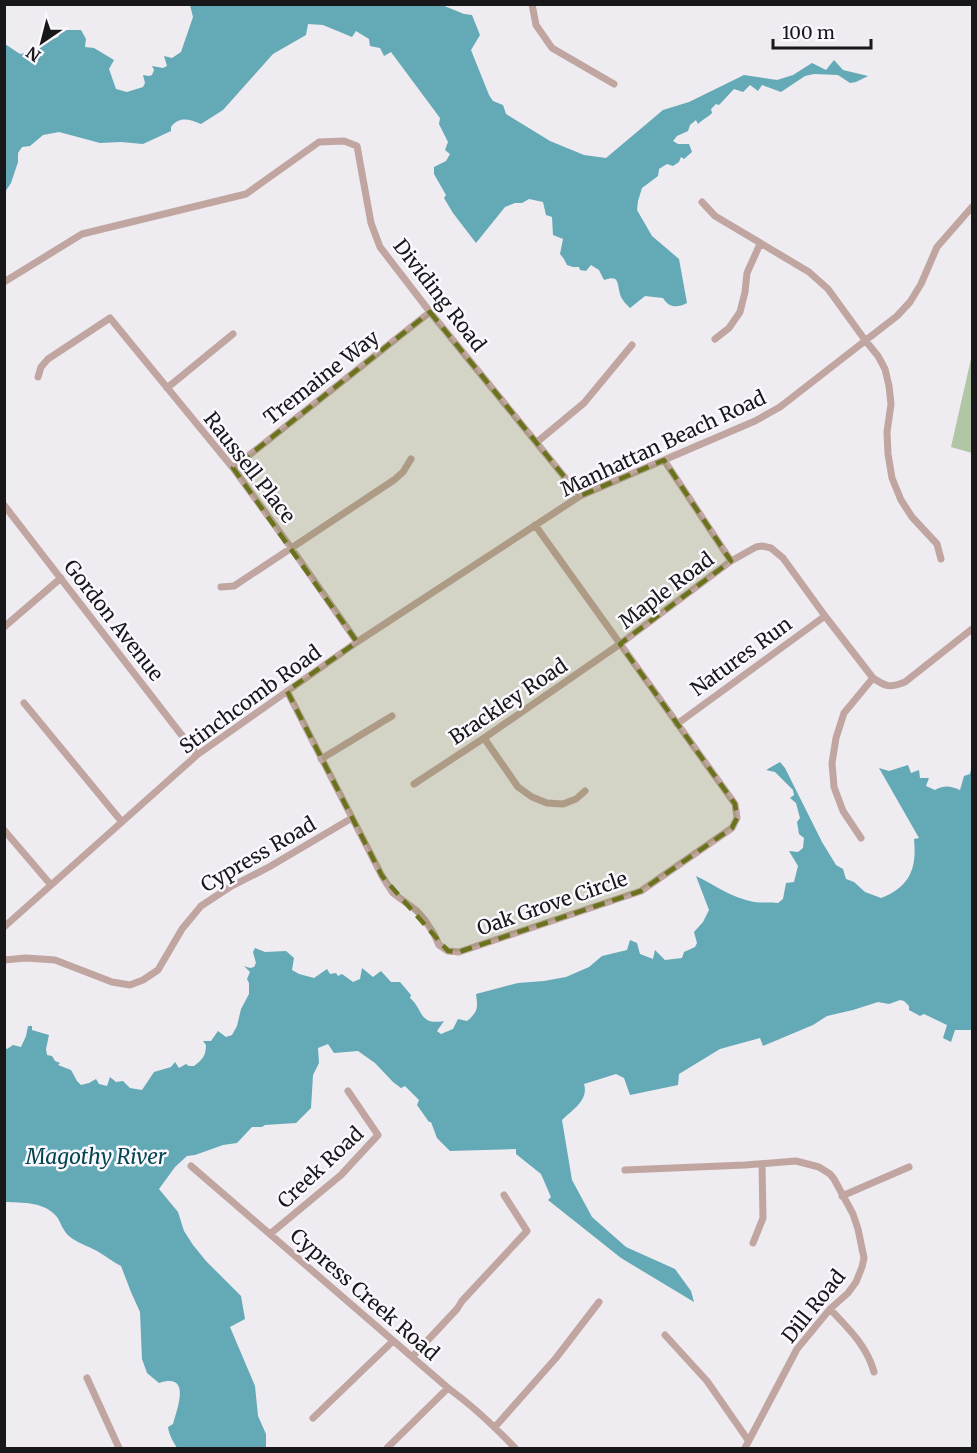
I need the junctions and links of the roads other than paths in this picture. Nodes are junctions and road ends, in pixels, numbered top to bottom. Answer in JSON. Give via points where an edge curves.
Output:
{"nodes":[{"id":1,"x":532,"y":4,"type":"edge"},
{"id":2,"x":615,"y":84,"type":"dead end"},
{"id":3,"x":702,"y":202,"type":"dead end"},
{"id":4,"x":972,"y":207,"type":"edge"},
{"id":5,"x":760,"y":244,"type":"junction"},
{"id":6,"x":4,"y":282,"type":"edge"},
{"id":7,"x":430,"y":312,"type":"junction"},
{"id":8,"x":233,"y":334,"type":"dead end"},
{"id":9,"x":715,"y":339,"type":"dead end"},
{"id":10,"x":866,"y":340,"type":"junction"},
{"id":11,"x":632,"y":345,"type":"dead end"},
{"id":12,"x":38,"y":377,"type":"dead end"},
{"id":13,"x":167,"y":388,"type":"junction"},
{"id":14,"x":537,"y":442,"type":"junction"},
{"id":15,"x":411,"y":459,"type":"dead end"},
{"id":16,"x":664,"y":460,"type":"junction"},
{"id":17,"x":233,"y":468,"type":"junction"},
{"id":18,"x":580,"y":496,"type":"junction"},
{"id":19,"x":4,"y":505,"type":"edge"},
{"id":20,"x":535,"y":525,"type":"junction"},
{"id":21,"x":292,"y":549,"type":"junction"},
{"id":22,"x":941,"y":559,"type":"dead end"},
{"id":23,"x":731,"y":561,"type":"junction"},
{"id":24,"x":61,"y":578,"type":"junction"},
{"id":25,"x":221,"y":587,"type":"dead end"},
{"id":26,"x":825,"y":616,"type":"junction"},
{"id":27,"x":4,"y":627,"type":"edge"},
{"id":28,"x":972,"y":629,"type":"edge"},
{"id":29,"x":357,"y":642,"type":"junction"},
{"id":30,"x":620,"y":644,"type":"junction"},
{"id":31,"x":873,"y":678,"type":"junction"},
{"id":32,"x":287,"y":691,"type":"junction"},
{"id":33,"x":24,"y":703,"type":"dead end"},
{"id":34,"x":392,"y":716,"type":"dead end"},
{"id":35,"x":677,"y":724,"type":"junction"},
{"id":36,"x":484,"y":738,"type":"junction"},
{"id":37,"x":197,"y":755,"type":"junction"},
{"id":38,"x":321,"y":759,"type":"junction"},
{"id":39,"x":414,"y":784,"type":"dead end"},
{"id":40,"x":585,"y":791,"type":"dead end"},
{"id":41,"x":352,"y":818,"type":"junction"},
{"id":42,"x":122,"y":822,"type":"junction"},
{"id":43,"x":4,"y":830,"type":"edge"},
{"id":44,"x":861,"y":838,"type":"dead end"},
{"id":45,"x":51,"y":885,"type":"junction"},
{"id":46,"x":4,"y":927,"type":"edge"},
{"id":47,"x":4,"y":960,"type":"edge"},
{"id":48,"x":348,"y":1091,"type":"dead end"},
{"id":49,"x":762,"y":1164,"type":"junction"},
{"id":50,"x":191,"y":1166,"type":"dead end"},
{"id":51,"x":909,"y":1167,"type":"dead end"},
{"id":52,"x":625,"y":1170,"type":"dead end"},
{"id":53,"x":504,"y":1195,"type":"dead end"},
{"id":54,"x":842,"y":1196,"type":"junction"},
{"id":55,"x":270,"y":1234,"type":"junction"},
{"id":56,"x":753,"y":1243,"type":"dead end"},
{"id":57,"x":599,"y":1302,"type":"dead end"},
{"id":58,"x":830,"y":1309,"type":"junction"},
{"id":59,"x":666,"y":1335,"type":"dead end"},
{"id":60,"x":393,"y":1341,"type":"junction"},
{"id":61,"x":412,"y":1357,"type":"junction"},
{"id":62,"x":874,"y":1372,"type":"dead end"},
{"id":63,"x":87,"y":1378,"type":"dead end"},
{"id":64,"x":448,"y":1388,"type":"junction"},
{"id":65,"x":313,"y":1418,"type":"dead end"},
{"id":66,"x":495,"y":1427,"type":"junction"},
{"id":67,"x":748,"y":1440,"type":"junction"},
{"id":68,"x":119,"y":1449,"type":"edge"},
{"id":69,"x":387,"y":1449,"type":"edge"},
{"id":70,"x":515,"y":1449,"type":"edge"},
{"id":71,"x":745,"y":1449,"type":"edge"}],
"edges":[{"from":1,"to":2,"type":"street","via":[[536,25],[552,48]]},
{"from":3,"to":5,"type":"street","via":[[715,216]]},
{"from":4,"to":10,"type":"street","name":"Manhattan Beach Road","via":[[937,247],[910,302]]},
{"from":5,"to":9,"type":"street","via":[[747,273],[740,312]]},
{"from":5,"to":10,"type":"street","via":[[809,272],[828,289]]},
{"from":6,"to":7,"type":"street","name":"Dividing Road","via":[[82,234],[246,194],[319,142],[344,141],[357,146],[370,223],[380,247]]},
{"from":7,"to":14,"type":"street","name":"Dividing Road"},
{"from":7,"to":17,"type":"street","name":"Tremaine Way"},
{"from":8,"to":13,"type":"street"},
{"from":10,"to":16,"type":"street","name":"Manhattan Beach Road","via":[[780,407]]},
{"from":10,"to":22,"type":"street","via":[[885,369],[889,386],[887,432],[892,478],[901,501],[937,544]]},
{"from":11,"to":14,"type":"street","via":[[584,403]]},
{"from":12,"to":13,"type":"street","name":"Raussell Place","via":[[48,359],[110,318]]},
{"from":13,"to":17,"type":"street","name":"Raussell Place"},
{"from":14,"to":18,"type":"street","name":"Dividing Road"},
{"from":15,"to":21,"type":"street","via":[[394,480]]},
{"from":16,"to":18,"type":"street","name":"Manhattan Beach Road"},
{"from":16,"to":23,"type":"street"},
{"from":17,"to":21,"type":"street","name":"Raussell Place"},
{"from":18,"to":20,"type":"street","name":"Manhattan Beach Road"},
{"from":19,"to":24,"type":"street","name":"Gordon Avenue"},
{"from":20,"to":29,"type":"street","name":"Stinchcomb Road"},
{"from":20,"to":30,"type":"street","name":"Oak Grove Circle"},
{"from":21,"to":25,"type":"street","via":[[234,586]]},
{"from":21,"to":29,"type":"street","name":"Raussell Place"},
{"from":23,"to":26,"type":"street","name":"Maple Road","via":[[756,547],[771,548],[783,558]]},
{"from":23,"to":30,"type":"street","name":"Maple Road"},
{"from":24,"to":27,"type":"street"},
{"from":24,"to":37,"type":"street","name":"Gordon Avenue"},
{"from":26,"to":31,"type":"street","name":"Maple Road"},
{"from":26,"to":35,"type":"street","name":"Natures Run"},
{"from":28,"to":31,"type":"street","via":[[904,682],[884,686]]},
{"from":29,"to":32,"type":"street","name":"Stinchcomb Road"},
{"from":30,"to":35,"type":"street","name":"Oak Grove Circle"},
{"from":30,"to":36,"type":"street","name":"Brackley Road"},
{"from":31,"to":44,"type":"street","via":[[844,713],[832,763],[834,787],[843,811]]},
{"from":32,"to":37,"type":"street","name":"Stinchcomb Road"},
{"from":32,"to":38,"type":"street","name":"Oak Grove Circle"},
{"from":33,"to":42,"type":"street"},
{"from":34,"to":38,"type":"street"},
{"from":35,"to":41,"type":"street","name":"Oak Grove Circle","via":[[735,804],[738,818],[732,828],[641,891],[459,952],[439,945],[417,911],[393,893]]},
{"from":36,"to":39,"type":"street","name":"Brackley Road"},
{"from":36,"to":40,"type":"street","via":[[518,787],[532,797],[563,804]]},
{"from":37,"to":42,"type":"street","name":"Stinchcomb Road"},
{"from":38,"to":41,"type":"street","name":"Oak Grove Circle"},
{"from":41,"to":47,"type":"street","name":"Cypress Road","via":[[201,906],[158,970],[143,980],[130,985],[112,982],[55,960]]},
{"from":42,"to":45,"type":"street","name":"Stinchcomb Road"},
{"from":43,"to":45,"type":"street"},
{"from":45,"to":46,"type":"street","name":"Stinchcomb Road"},
{"from":48,"to":55,"type":"street","name":"Creek Road","via":[[378,1135],[341,1175]]},
{"from":49,"to":52,"type":"street","name":"Dill Road"},
{"from":49,"to":54,"type":"street","name":"Dill Road","via":[[796,1161],[819,1167],[834,1179]]},
{"from":49,"to":56,"type":"street","via":[[763,1218]]},
{"from":50,"to":55,"type":"street","name":"Cypress Creek Road"},
{"from":51,"to":54,"type":"street"},
{"from":53,"to":61,"type":"street","via":[[527,1232]]},
{"from":54,"to":58,"type":"street","name":"Dill Road","via":[[858,1229],[864,1262],[856,1282]]},
{"from":55,"to":60,"type":"street","name":"Cypress Creek Road"},
{"from":57,"to":66,"type":"street"},
{"from":58,"to":62,"type":"street","via":[[866,1351]]},
{"from":58,"to":67,"type":"street","name":"Dill Road","via":[[797,1349]]},
{"from":59,"to":67,"type":"street","via":[[707,1381]]},
{"from":60,"to":61,"type":"street","name":"Cypress Creek Road"},
{"from":60,"to":65,"type":"street"},
{"from":61,"to":64,"type":"street","name":"Cypress Creek Road"},
{"from":63,"to":68,"type":"street"},
{"from":64,"to":66,"type":"street","name":"Cypress Creek Road"},
{"from":64,"to":69,"type":"street"},
{"from":66,"to":70,"type":"street","name":"Cypress Creek Road"},
{"from":67,"to":71,"type":"street","name":"Dill Road"}]}
